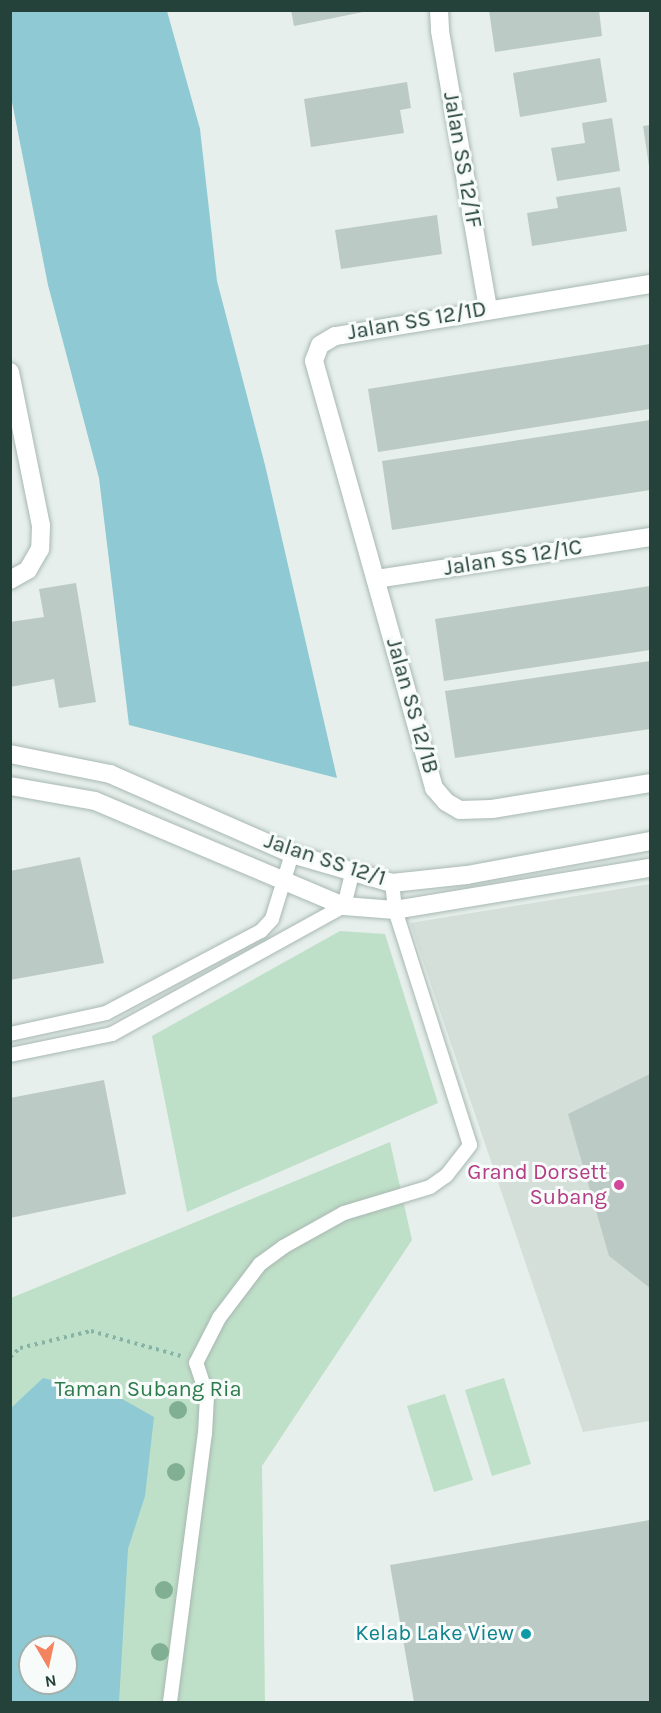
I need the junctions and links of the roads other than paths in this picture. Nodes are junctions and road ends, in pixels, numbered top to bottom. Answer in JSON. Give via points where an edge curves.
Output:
{"nodes":[{"id":1,"x":439,"y":10,"type":"edge"},
{"id":2,"x":651,"y":284,"type":"edge"},
{"id":3,"x":488,"y":309,"type":"junction"},
{"id":4,"x":10,"y":372,"type":"edge"},
{"id":5,"x":651,"y":537,"type":"edge"},
{"id":6,"x":376,"y":579,"type":"junction"},
{"id":7,"x":10,"y":580,"type":"edge"},
{"id":8,"x":10,"y":754,"type":"edge"},
{"id":9,"x":651,"y":783,"type":"edge"},
{"id":10,"x":10,"y":786,"type":"edge"},
{"id":11,"x":651,"y":841,"type":"edge"},
{"id":12,"x":292,"y":854,"type":"junction"},
{"id":13,"x":651,"y":868,"type":"edge"},
{"id":14,"x":352,"y":873,"type":"junction"},
{"id":15,"x":287,"y":879,"type":"junction"},
{"id":16,"x":392,"y":883,"type":"junction"},
{"id":17,"x":344,"y":906,"type":"junction"},
{"id":18,"x":395,"y":910,"type":"junction"},
{"id":19,"x":10,"y":1034,"type":"edge"},
{"id":20,"x":10,"y":1055,"type":"edge"},
{"id":21,"x":170,"y":1702,"type":"edge"}],
"edges":[{"from":1,"to":3,"type":"street","name":"Jalan SS 12/1F"},
{"from":2,"to":3,"type":"street","name":"Jalan SS 12/1D"},
{"from":3,"to":6,"type":"street","name":"Jalan SS 12/1D","via":[[335,336],[320,345],[314,361]]},
{"from":4,"to":7,"type":"street","via":[[41,526],[40,549],[28,570]]},
{"from":5,"to":6,"type":"street","name":"Jalan SS 12/1C"},
{"from":6,"to":9,"type":"street","name":"Jalan SS 12/1B","via":[[434,788],[446,802],[460,810],[492,809]]},
{"from":8,"to":12,"type":"street","name":"Jalan SS 12/1","via":[[110,774]]},
{"from":10,"to":15,"type":"street","name":"Jalan SS 12/1","via":[[95,801]]},
{"from":11,"to":16,"type":"street","name":"Jalan SS 12/1","via":[[467,874]]},
{"from":12,"to":14,"type":"street","name":"Jalan SS 12/1"},
{"from":12,"to":15,"type":"lane"},
{"from":13,"to":18,"type":"street","name":"Jalan SS 12/1"},
{"from":14,"to":16,"type":"street","name":"Jalan SS 12/1"},
{"from":14,"to":17,"type":"lane"},
{"from":15,"to":17,"type":"street","name":"Jalan SS 12/1"},
{"from":15,"to":19,"type":"lane","via":[[272,919],[261,931],[106,1014]]},
{"from":16,"to":18,"type":"lane"},
{"from":17,"to":18,"type":"street","name":"Jalan SS 12/1"},
{"from":17,"to":20,"type":"lane","via":[[112,1034]]},
{"from":18,"to":21,"type":"lane","via":[[470,1145],[446,1176],[430,1187],[344,1213],[305,1232],[260,1264],[219,1318],[196,1363],[207,1396],[206,1434]]}]}
